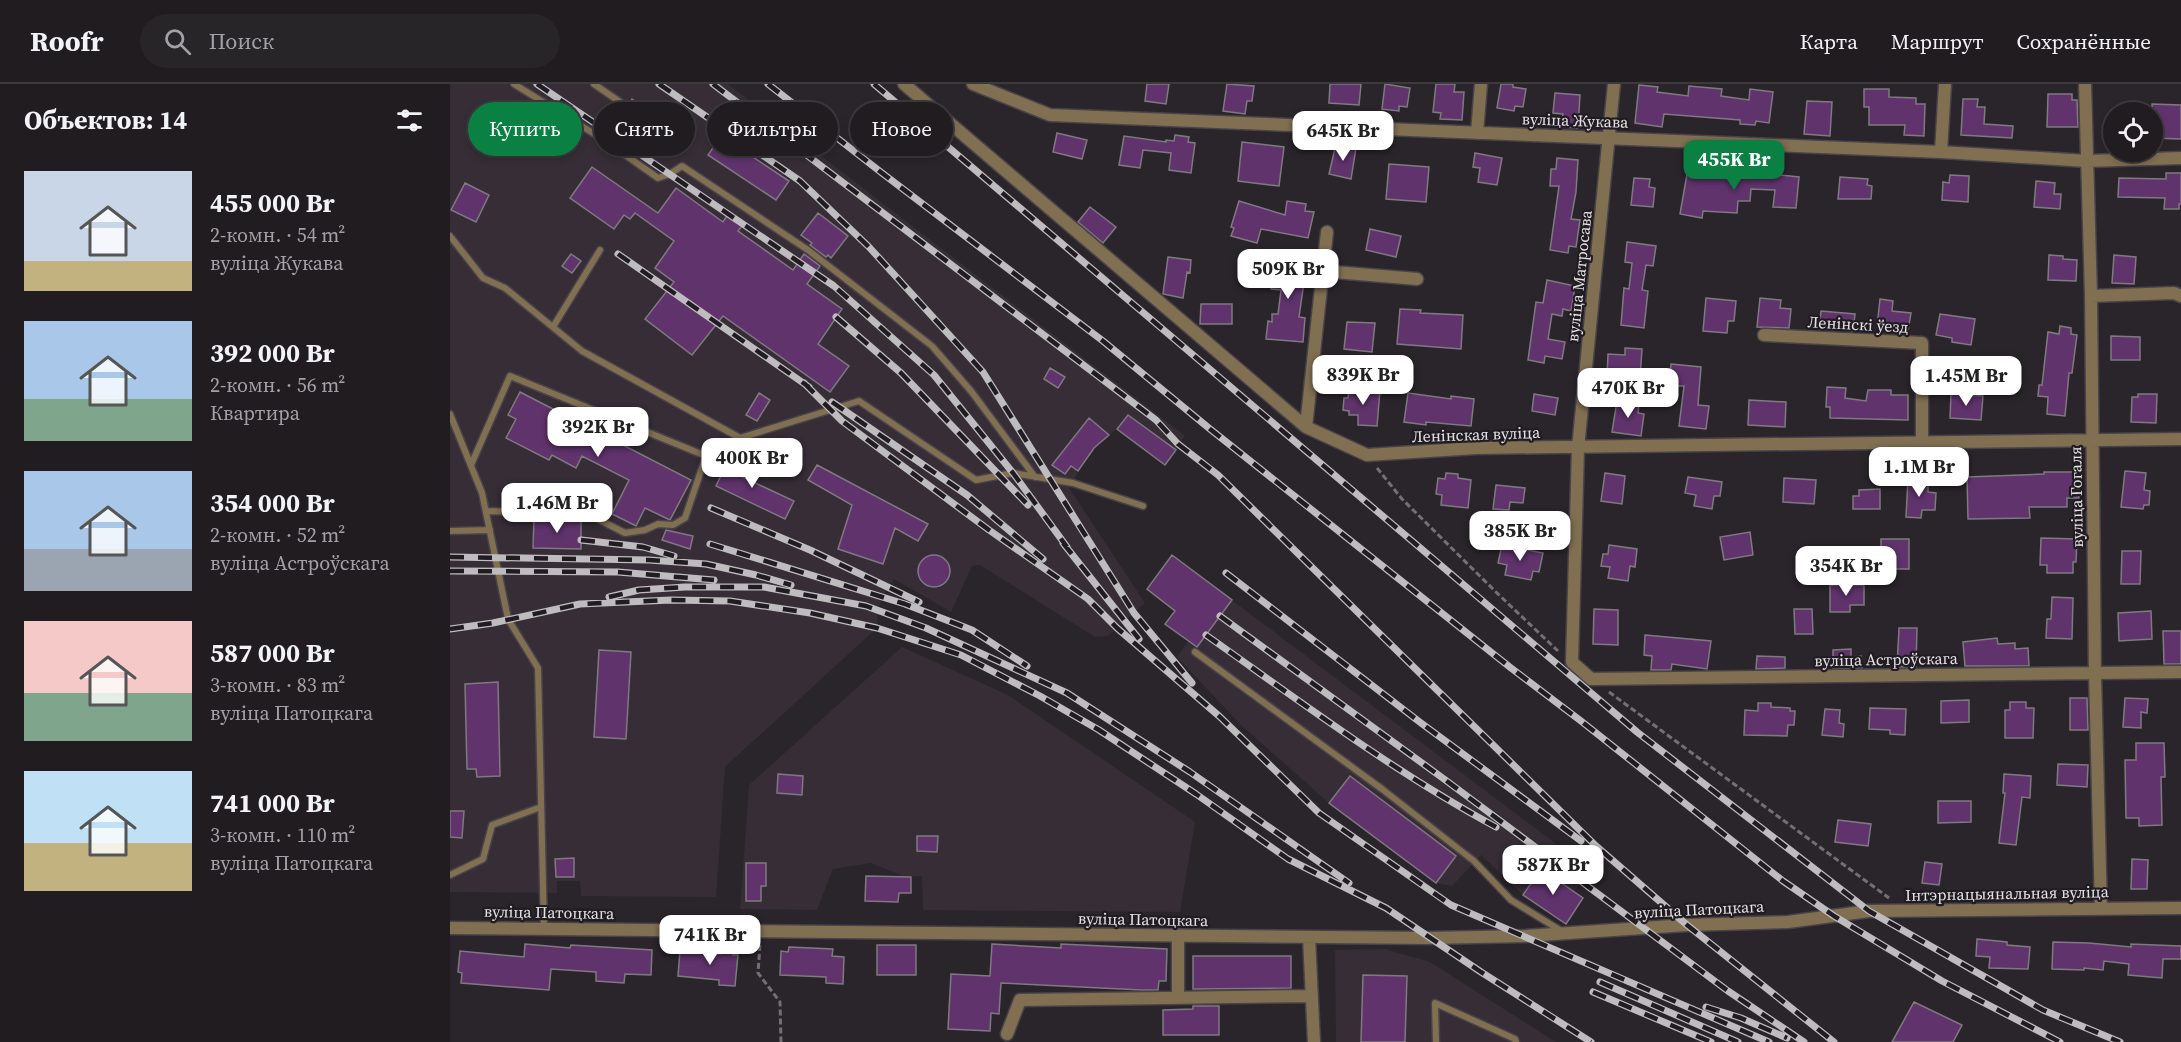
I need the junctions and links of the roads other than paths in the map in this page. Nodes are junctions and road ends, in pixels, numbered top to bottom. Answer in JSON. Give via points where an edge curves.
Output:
{"nodes":[{"id":1,"x":514,"y":84,"type":"edge"},
{"id":2,"x":594,"y":84,"type":"edge"},
{"id":3,"x":904,"y":84,"type":"edge"},
{"id":4,"x":973,"y":84,"type":"edge"},
{"id":5,"x":1482,"y":84,"type":"edge"},
{"id":6,"x":1614,"y":84,"type":"edge"},
{"id":7,"x":1945,"y":84,"type":"edge"},
{"id":8,"x":2085,"y":84,"type":"edge"},
{"id":9,"x":620,"y":102,"type":"dead end"},
{"id":10,"x":1477,"y":133,"type":"junction"},
{"id":11,"x":1609,"y":138,"type":"junction"},
{"id":12,"x":1941,"y":152,"type":"junction"},
{"id":13,"x":2181,"y":158,"type":"edge"},
{"id":14,"x":2087,"y":161,"type":"junction"},
{"id":15,"x":1328,"y":232,"type":"dead end"},
{"id":16,"x":450,"y":236,"type":"edge"},
{"id":17,"x":600,"y":250,"type":"dead end"},
{"id":18,"x":1323,"y":271,"type":"junction"},
{"id":19,"x":1417,"y":279,"type":"dead end"},
{"id":20,"x":2091,"y":296,"type":"junction"},
{"id":21,"x":2181,"y":296,"type":"edge"},
{"id":22,"x":553,"y":327,"type":"junction"},
{"id":23,"x":1764,"y":336,"type":"dead end"},
{"id":24,"x":450,"y":414,"type":"edge"},
{"id":25,"x":1306,"y":427,"type":"junction"},
{"id":26,"x":2181,"y":439,"type":"edge"},
{"id":27,"x":2092,"y":440,"type":"junction"},
{"id":28,"x":1922,"y":443,"type":"junction"},
{"id":29,"x":1578,"y":448,"type":"junction"},
{"id":30,"x":471,"y":465,"type":"junction"},
{"id":31,"x":1035,"y":477,"type":"junction"},
{"id":32,"x":1143,"y":506,"type":"dead end"},
{"id":33,"x":486,"y":511,"type":"junction"},
{"id":34,"x":489,"y":530,"type":"junction"},
{"id":35,"x":450,"y":531,"type":"edge"},
{"id":36,"x":1194,"y":652,"type":"dead end"},
{"id":37,"x":2181,"y":672,"type":"edge"},
{"id":38,"x":2095,"y":674,"type":"junction"},
{"id":39,"x":1591,"y":679,"type":"joint"},
{"id":40,"x":541,"y":807,"type":"junction"},
{"id":41,"x":450,"y":875,"type":"edge"},
{"id":42,"x":2181,"y":908,"type":"edge"},
{"id":43,"x":2101,"y":909,"type":"junction"},
{"id":44,"x":1834,"y":916,"type":"joint"},
{"id":45,"x":450,"y":928,"type":"edge"},
{"id":46,"x":544,"y":929,"type":"junction"},
{"id":47,"x":1566,"y":934,"type":"junction"},
{"id":48,"x":1178,"y":936,"type":"junction"},
{"id":49,"x":1310,"y":937,"type":"junction"},
{"id":50,"x":1312,"y":996,"type":"junction"},
{"id":51,"x":1178,"y":998,"type":"junction"},
{"id":52,"x":1007,"y":1034,"type":"dead end"},
{"id":53,"x":1314,"y":1042,"type":"edge"},
{"id":54,"x":1436,"y":1042,"type":"edge"},
{"id":55,"x":1516,"y":1042,"type":"edge"}],
"edges":[{"from":1,"to":31,"type":"lane","via":[[658,178],[682,166],[834,269],[933,346]]},
{"from":2,"to":9,"type":"lane"},
{"from":3,"to":25,"type":"street","name":"Ленінская вуліца"},
{"from":4,"to":10,"type":"street","name":"вуліца Жукава","via":[[1050,115]]},
{"from":5,"to":10,"type":"street"},
{"from":6,"to":11,"type":"street","name":"вуліца Матросава"},
{"from":7,"to":12,"type":"street"},
{"from":8,"to":14,"type":"street","name":"вуліца Гогаля"},
{"from":10,"to":11,"type":"street","name":"вуліца Жукава"},
{"from":11,"to":12,"type":"street","name":"вуліца Жукава"},
{"from":11,"to":29,"type":"street","name":"вуліца Матросава"},
{"from":12,"to":14,"type":"street","name":"вуліца Жукава"},
{"from":13,"to":14,"type":"street","name":"вуліца Жукава"},
{"from":14,"to":20,"type":"street","name":"вуліца Гогаля"},
{"from":15,"to":18,"type":"street"},
{"from":16,"to":22,"type":"lane","via":[[483,278],[505,288]]},
{"from":17,"to":22,"type":"lane"},
{"from":18,"to":19,"type":"street"},
{"from":18,"to":25,"type":"street"},
{"from":20,"to":21,"type":"street","via":[[2174,292]]},
{"from":20,"to":27,"type":"street","name":"вуліца Гогаля"},
{"from":22,"to":31,"type":"lane","via":[[582,351],[740,438],[859,402],[976,480],[1013,473]]},
{"from":23,"to":28,"type":"street","name":"Ленінскі ўезд","via":[[1922,343]]},
{"from":24,"to":30,"type":"lane"},
{"from":25,"to":29,"type":"street","name":"Ленінская вуліца","via":[[1367,455],[1476,448]]},
{"from":26,"to":27,"type":"street","name":"Ленінская вуліца"},
{"from":27,"to":28,"type":"street","name":"Ленінская вуліца"},
{"from":27,"to":38,"type":"street","name":"вуліца Гогаля"},
{"from":28,"to":29,"type":"street","name":"Ленінская вуліца"},
{"from":29,"to":39,"type":"street","name":"вуліца Матросава","via":[[1572,662]]},
{"from":30,"to":33,"type":"lane"},
{"from":30,"to":33,"type":"lane","via":[[510,376],[706,456],[685,518],[673,525],[658,524],[625,533],[588,514]]},
{"from":31,"to":32,"type":"lane","via":[[1073,483]]},
{"from":33,"to":34,"type":"lane"},
{"from":34,"to":35,"type":"lane"},
{"from":34,"to":40,"type":"lane","via":[[508,620],[538,668]]},
{"from":36,"to":47,"type":"lane","via":[[1382,789],[1474,861],[1511,900]]},
{"from":37,"to":38,"type":"street","name":"вуліца Астроўскага"},
{"from":38,"to":39,"type":"street","name":"вуліца Астроўскага"},
{"from":38,"to":43,"type":"street","name":"вуліца Гогаля"},
{"from":40,"to":41,"type":"lane","via":[[492,825],[483,859]]},
{"from":40,"to":46,"type":"lane"},
{"from":42,"to":43,"type":"street","name":"Інтэрнацыянальная вуліца"},
{"from":43,"to":44,"type":"street","name":"Інтэрнацыянальная вуліца","via":[[1869,911]]},
{"from":44,"to":47,"type":"street","name":"вуліца Патоцкага"},
{"from":45,"to":46,"type":"street","name":"вуліца Патоцкага"},
{"from":46,"to":48,"type":"street","name":"вуліца Патоцкага"},
{"from":47,"to":49,"type":"street","name":"вуліца Патоцкага"},
{"from":48,"to":49,"type":"street","name":"вуліца Патоцкага"},
{"from":48,"to":51,"type":"street"},
{"from":49,"to":50,"type":"street"},
{"from":50,"to":51,"type":"street"},
{"from":50,"to":53,"type":"street"},
{"from":51,"to":52,"type":"street","via":[[1020,1000]]},
{"from":54,"to":55,"type":"lane","via":[[1435,1003]]}]}
